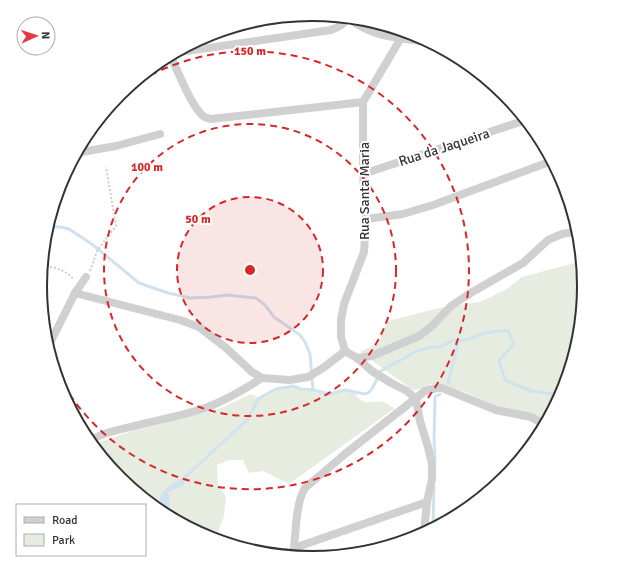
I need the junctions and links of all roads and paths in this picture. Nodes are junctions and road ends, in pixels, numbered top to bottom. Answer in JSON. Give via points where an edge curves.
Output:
{"nodes":[{"id":1,"x":345,"y":23,"type":"edge"},
{"id":2,"x":363,"y":26,"type":"edge"},
{"id":3,"x":396,"y":35,"type":"edge"},
{"id":4,"x":404,"y":38,"type":"edge"},
{"id":5,"x":191,"y":50,"type":"edge"},
{"id":6,"x":173,"y":61,"type":"edge"},
{"id":7,"x":363,"y":102,"type":"junction"},
{"id":8,"x":520,"y":122,"type":"edge"},
{"id":9,"x":160,"y":134,"type":"dead end"},
{"id":10,"x":84,"y":152,"type":"edge"},
{"id":11,"x":546,"y":163,"type":"edge"},
{"id":12,"x":106,"y":167,"type":"dead end"},
{"id":13,"x":363,"y":174,"type":"junction"},
{"id":14,"x":366,"y":219,"type":"junction"},
{"id":15,"x":572,"y":232,"type":"edge"},
{"id":16,"x":48,"y":267,"type":"edge"},
{"id":17,"x":86,"y":278,"type":"joint"},
{"id":18,"x":78,"y":290,"type":"junction"},
{"id":19,"x":52,"y":339,"type":"edge"},
{"id":20,"x":345,"y":351,"type":"junction"},
{"id":21,"x":357,"y":358,"type":"junction"},
{"id":22,"x":262,"y":378,"type":"junction"},
{"id":23,"x":416,"y":399,"type":"junction"},
{"id":24,"x":539,"y":422,"type":"edge"},
{"id":25,"x":95,"y":437,"type":"edge"},
{"id":26,"x":428,"y":502,"type":"junction"},
{"id":27,"x":425,"y":526,"type":"edge"},
{"id":28,"x":293,"y":550,"type":"edge"},
{"id":29,"x":300,"y":550,"type":"edge"}],
"edges":[{"from":1,"to":5,"type":"street","via":[[331,30]]},
{"from":2,"to":3,"type":"street","via":[[372,31]]},
{"from":4,"to":7,"type":"street"},
{"from":6,"to":7,"type":"street","via":[[198,110],[204,117],[211,119]]},
{"from":7,"to":13,"type":"street","name":"Rua Santa Maria"},
{"from":8,"to":13,"type":"street","name":"Rua da Jaqueira"},
{"from":9,"to":10,"type":"street"},
{"from":11,"to":14,"type":"street","via":[[433,205],[403,214]]},
{"from":12,"to":17,"type":"path","via":[[116,226],[97,251]]},
{"from":13,"to":14,"type":"street","name":"Rua Santa Maria"},
{"from":14,"to":20,"type":"street","name":"Rua Santa Maria","via":[[364,252],[344,304],[341,337]]},
{"from":15,"to":21,"type":"street","via":[[548,240],[523,263],[451,306],[419,336],[372,356]]},
{"from":16,"to":18,"type":"path","via":[[71,275]]},
{"from":17,"to":18,"type":"street"},
{"from":18,"to":19,"type":"street"},
{"from":18,"to":22,"type":"street","via":[[199,327]]},
{"from":20,"to":21,"type":"street"},
{"from":20,"to":22,"type":"street","via":[[308,377],[290,380]]},
{"from":21,"to":23,"type":"street"},
{"from":22,"to":25,"type":"street","via":[[238,394],[216,404]]},
{"from":23,"to":24,"type":"street","via":[[425,391],[442,388],[496,410],[531,417]]},
{"from":23,"to":26,"type":"street","via":[[432,464]]},
{"from":23,"to":28,"type":"street","via":[[305,488],[299,503]]},
{"from":26,"to":27,"type":"street"},
{"from":26,"to":29,"type":"street"}]}
